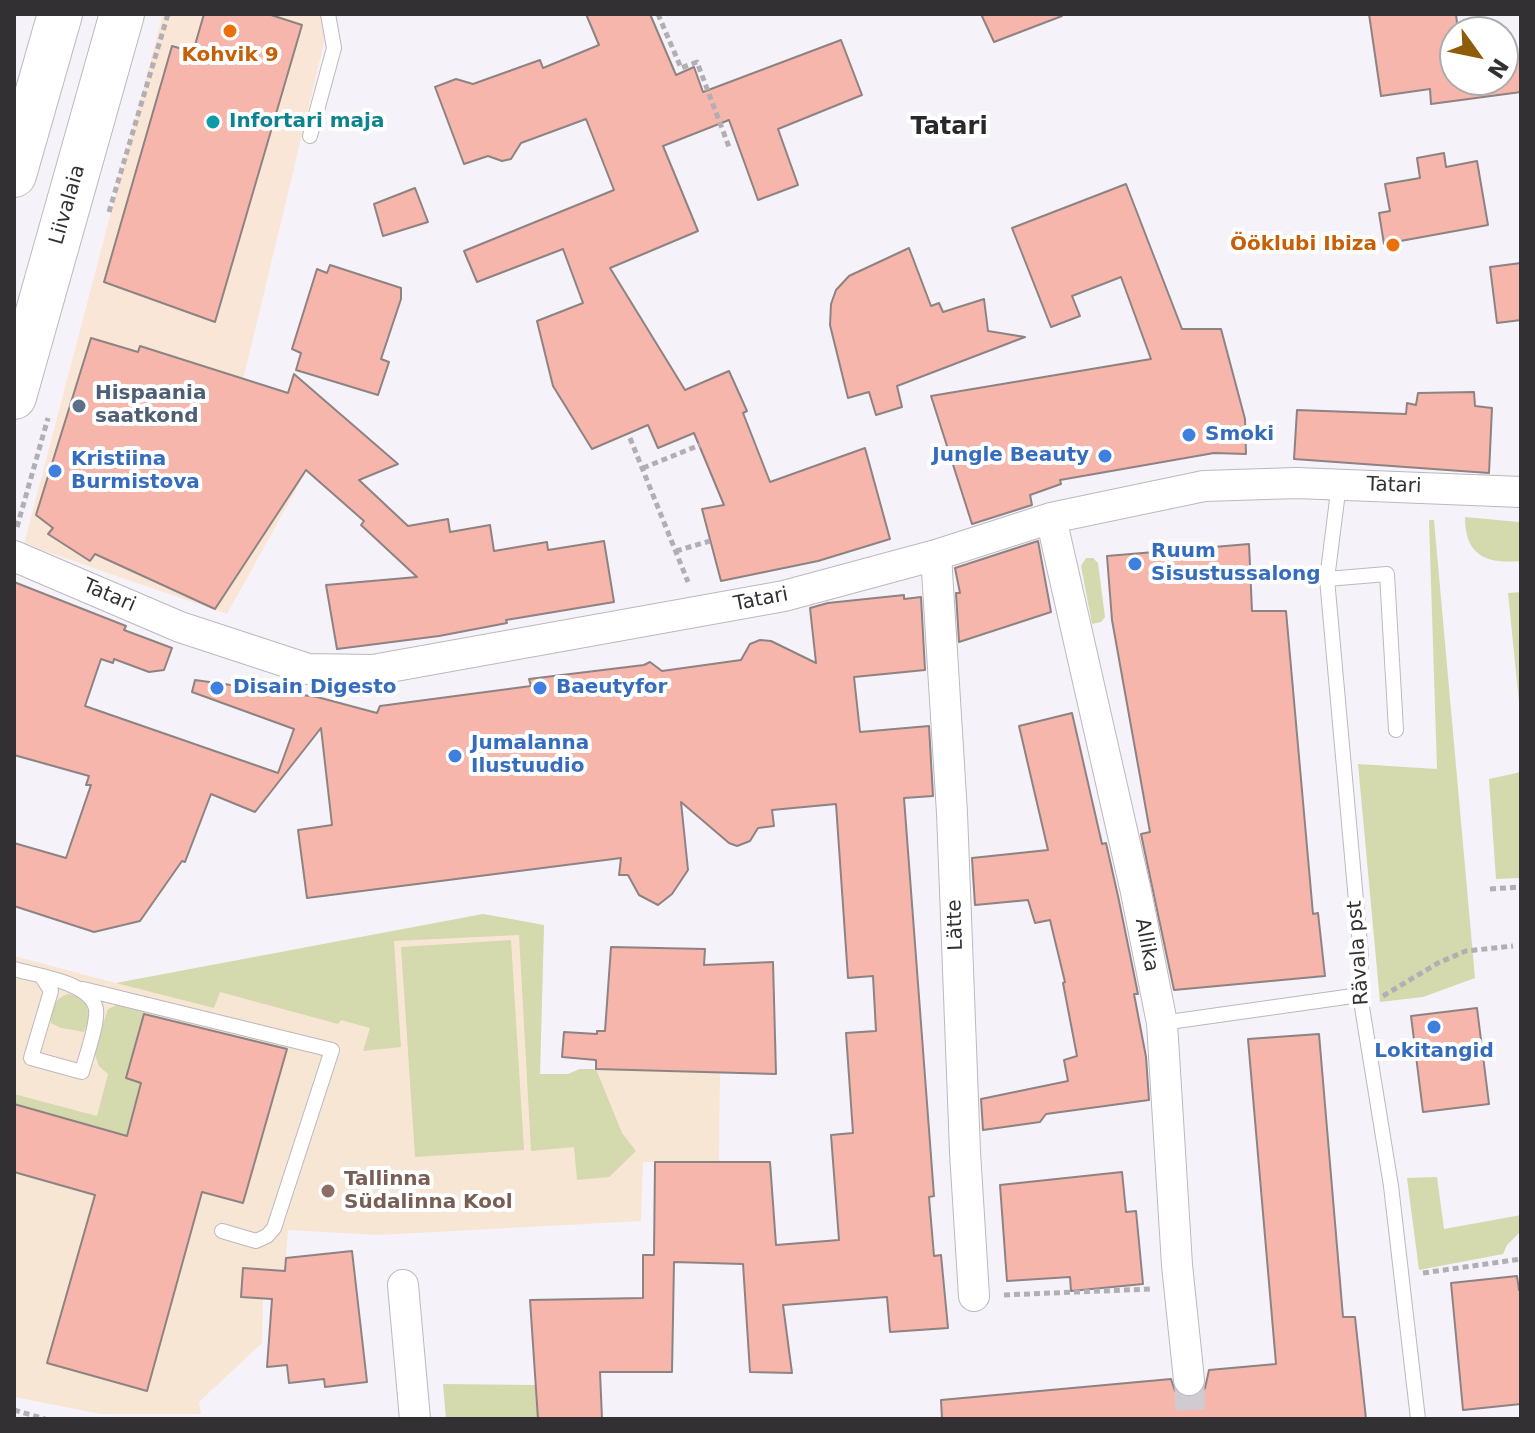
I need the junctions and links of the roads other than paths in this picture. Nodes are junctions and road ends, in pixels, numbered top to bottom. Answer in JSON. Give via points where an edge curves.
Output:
{"nodes":[{"id":1,"x":60,"y":14,"type":"edge"},
{"id":2,"x":122,"y":14,"type":"edge"},
{"id":3,"x":328,"y":14,"type":"edge"},
{"id":4,"x":310,"y":136,"type":"dead end"},
{"id":5,"x":14,"y":175,"type":"edge"},
{"id":6,"x":14,"y":397,"type":"edge"},
{"id":7,"x":1339,"y":484,"type":"junction"},
{"id":8,"x":1521,"y":492,"type":"edge"},
{"id":9,"x":1051,"y":518,"type":"junction"},
{"id":10,"x":936,"y":555,"type":"junction"},
{"id":11,"x":14,"y":556,"type":"edge"},
{"id":12,"x":1327,"y":579,"type":"junction"},
{"id":13,"x":1396,"y":730,"type":"dead end"},
{"id":14,"x":14,"y":969,"type":"edge"},
{"id":15,"x":42,"y":977,"type":"junction"},
{"id":16,"x":83,"y":989,"type":"junction"},
{"id":17,"x":1361,"y":1002,"type":"junction"},
{"id":18,"x":1162,"y":1023,"type":"junction"},
{"id":19,"x":222,"y":1231,"type":"dead end"},
{"id":20,"x":403,"y":1285,"type":"dead end"},
{"id":21,"x":974,"y":1296,"type":"road end"},
{"id":22,"x":1189,"y":1380,"type":"tunnel mouth"},
{"id":23,"x":415,"y":1419,"type":"edge"},
{"id":24,"x":1418,"y":1419,"type":"edge"}],
"edges":[{"from":1,"to":5,"type":"main road"},
{"from":2,"to":6,"type":"main road","name":"Liivalaia"},
{"from":3,"to":4,"type":"lane","via":[[334,48]]},
{"from":7,"to":8,"type":"street","name":"Tatari"},
{"from":7,"to":9,"type":"street","name":"Tatari","via":[[1204,486]]},
{"from":7,"to":12,"type":"lane","name":"Rävala pst"},
{"from":9,"to":10,"type":"street","name":"Tatari"},
{"from":9,"to":18,"type":"street","name":"Allika"},
{"from":10,"to":11,"type":"street","name":"Tatari","via":[[784,596],[373,670],[308,669],[180,627]]},
{"from":10,"to":21,"type":"street","name":"Lätte"},
{"from":12,"to":13,"type":"lane","via":[[1387,574]]},
{"from":12,"to":17,"type":"lane","name":"Rävala pst"},
{"from":14,"to":15,"type":"lane"},
{"from":15,"to":16,"type":"lane"},
{"from":15,"to":16,"type":"lane","via":[[51,991],[31,1058],[82,1072],[97,1011]]},
{"from":16,"to":19,"type":"lane","via":[[332,1050],[274,1228],[256,1241]]},
{"from":17,"to":18,"type":"lane"},
{"from":17,"to":24,"type":"lane","name":"Rävala pst","via":[[1391,1186]]},
{"from":18,"to":22,"type":"street","name":"Allika"},
{"from":20,"to":23,"type":"street"}]}
